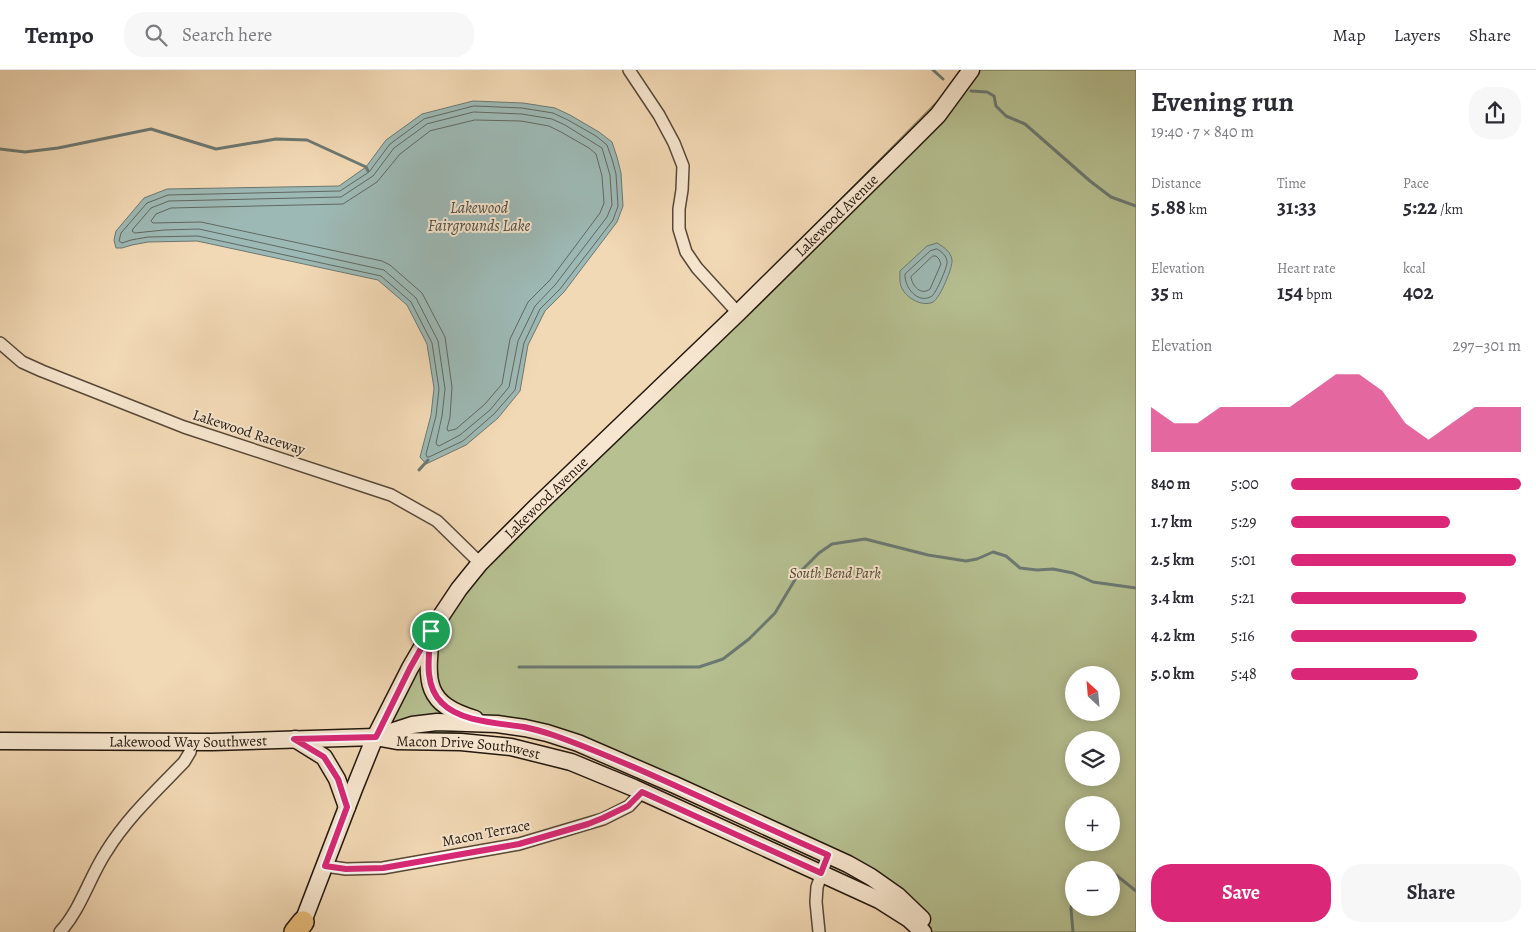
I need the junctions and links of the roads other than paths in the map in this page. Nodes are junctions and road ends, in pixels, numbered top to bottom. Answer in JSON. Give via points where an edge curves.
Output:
{"nodes":[{"id":1,"x":630,"y":70,"type":"edge"},
{"id":2,"x":970,"y":70,"type":"edge"},
{"id":3,"x":738,"y":313,"type":"junction"},
{"id":4,"x":0,"y":343,"type":"edge"},
{"id":5,"x":480,"y":563,"type":"junction"},
{"id":6,"x":431,"y":631,"type":"junction"},
{"id":7,"x":496,"y":724,"type":"junction"},
{"id":8,"x":376,"y":737,"type":"junction"},
{"id":9,"x":294,"y":739,"type":"junction"},
{"id":10,"x":0,"y":741,"type":"edge"},
{"id":11,"x":192,"y":742,"type":"junction"},
{"id":12,"x":642,"y":792,"type":"junction"},
{"id":13,"x":347,"y":807,"type":"junction"},
{"id":14,"x":828,"y":855,"type":"junction"},
{"id":15,"x":325,"y":866,"type":"junction"},
{"id":16,"x":821,"y":873,"type":"junction"},
{"id":17,"x":299,"y":929,"type":"edge"},
{"id":18,"x":60,"y":932,"type":"edge"},
{"id":19,"x":819,"y":932,"type":"edge"},
{"id":20,"x":923,"y":932,"type":"edge"},
{"id":21,"x":934,"y":932,"type":"edge"}],
"edges":[{"from":1,"to":3,"type":"street","via":[[659,115],[683,166],[679,229],[686,252],[696,268]]},
{"from":2,"to":3,"type":"street","name":"Lakewood Avenue","via":[[938,115]]},
{"from":3,"to":5,"type":"street","name":"Lakewood Avenue"},
{"from":4,"to":5,"type":"street","name":"Lakewood Raceway","via":[[22,362],[184,427],[391,495],[437,521]]},
{"from":5,"to":6,"type":"street","name":"Lakewood Avenue"},
{"from":6,"to":7,"type":"street","via":[[429,674],[437,698],[457,713]]},
{"from":6,"to":8,"type":"street","name":"Lakewood Avenue"},
{"from":7,"to":8,"type":"street","name":"Macon Drive Southwest","via":[[437,722],[412,725]]},
{"from":7,"to":14,"type":"street","name":"Macon Drive Southwest","via":[[525,728],[578,744]]},
{"from":8,"to":9,"type":"street","name":"Lakewood Way Southwest"},
{"from":8,"to":12,"type":"street","name":"Macon Drive Southwest","via":[[511,747],[571,762]]},
{"from":8,"to":13,"type":"street","name":"Lakewood Avenue"},
{"from":9,"to":11,"type":"street","name":"Lakewood Way Southwest"},
{"from":9,"to":13,"type":"street","via":[[324,757],[338,779]]},
{"from":10,"to":11,"type":"street","name":"Lakewood Way Southwest"},
{"from":11,"to":18,"type":"street","via":[[184,762],[129,819],[105,853],[78,907]]},
{"from":12,"to":15,"type":"street","name":"Macon Terrace","via":[[628,806],[603,818],[519,844],[383,868]]},
{"from":12,"to":16,"type":"street","name":"Macon Drive Southwest"},
{"from":13,"to":15,"type":"street","name":"Lakewood Avenue"},
{"from":14,"to":16,"type":"street"},
{"from":14,"to":21,"type":"street","name":"Macon Drive Southwest","via":[[872,877],[898,896]]},
{"from":15,"to":17,"type":"street","name":"Lakewood Avenue"},
{"from":16,"to":19,"type":"street","via":[[816,902]]},
{"from":16,"to":20,"type":"street","name":"Macon Drive Southwest","via":[[880,900]]}]}
